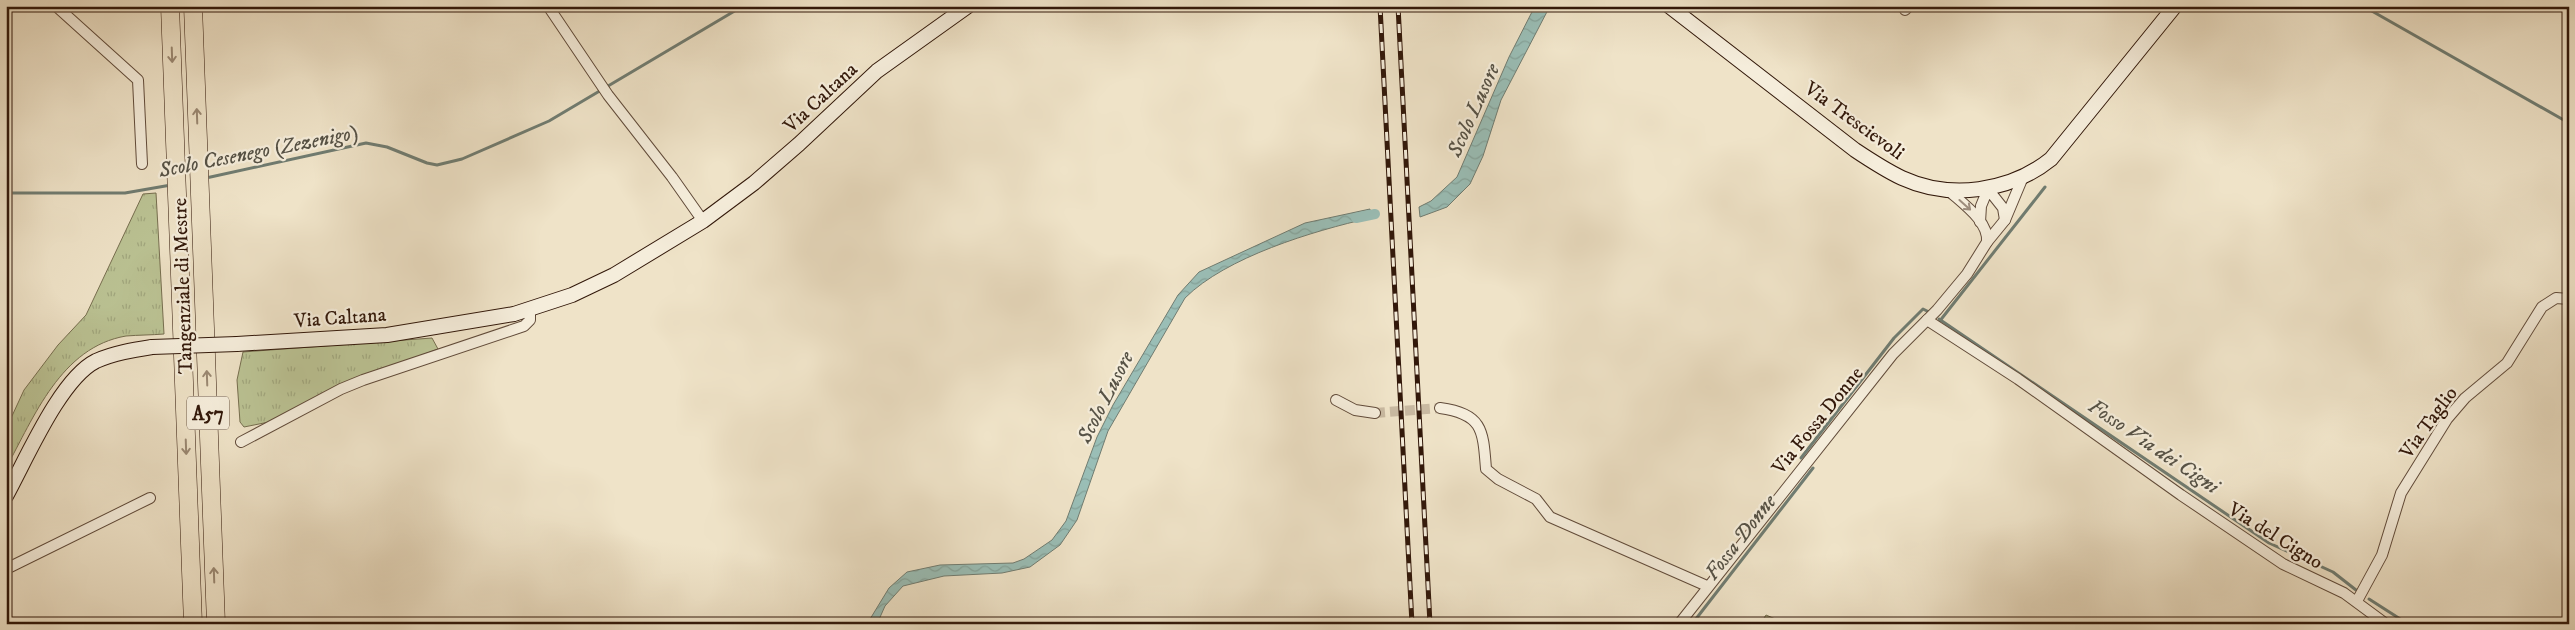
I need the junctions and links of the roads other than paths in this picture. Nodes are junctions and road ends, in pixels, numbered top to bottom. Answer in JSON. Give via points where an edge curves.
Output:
{"nodes":[{"id":1,"x":56,"y":6,"type":"edge"},
{"id":2,"x":170,"y":6,"type":"edge"},
{"id":3,"x":193,"y":6,"type":"edge"},
{"id":4,"x":548,"y":6,"type":"edge"},
{"id":5,"x":968,"y":6,"type":"edge"},
{"id":6,"x":1669,"y":6,"type":"edge"},
{"id":7,"x":2176,"y":6,"type":"edge"},
{"id":8,"x":142,"y":164,"type":"dead end"},
{"id":9,"x":2024,"y":177,"type":"junction"},
{"id":10,"x":1988,"y":189,"type":"junction"},
{"id":11,"x":1948,"y":190,"type":"junction"},
{"id":12,"x":2005,"y":220,"type":"junction"},
{"id":13,"x":703,"y":221,"type":"junction"},
{"id":14,"x":1980,"y":222,"type":"junction"},
{"id":15,"x":1987,"y":242,"type":"junction"},
{"id":16,"x":2569,"y":300,"type":"edge"},
{"id":17,"x":530,"y":310,"type":"junction"},
{"id":18,"x":1927,"y":320,"type":"junction"},
{"id":19,"x":1336,"y":400,"type":"dead end"},
{"id":20,"x":1440,"y":408,"type":"tunnel mouth"},
{"id":21,"x":1375,"y":413,"type":"tunnel mouth"},
{"id":22,"x":241,"y":442,"type":"dead end"},
{"id":23,"x":6,"y":496,"type":"edge"},
{"id":24,"x":150,"y":498,"type":"dead end"},
{"id":25,"x":6,"y":569,"type":"edge"},
{"id":26,"x":1707,"y":586,"type":"junction"},
{"id":27,"x":2357,"y":601,"type":"junction"},
{"id":28,"x":193,"y":624,"type":"edge"},
{"id":29,"x":216,"y":624,"type":"edge"},
{"id":30,"x":1679,"y":624,"type":"edge"},
{"id":31,"x":2386,"y":624,"type":"edge"}],
"edges":[{"from":1,"to":8,"type":"street","via":[[138,80]]},
{"from":2,"to":28,"type":"highway","name":"Tangenziale di Mestre","number":"A57","one_way":true},
{"from":29,"to":3,"type":"highway","name":"Tangenziale di Mestre","number":"A57","one_way":true},
{"from":4,"to":13,"type":"street","via":[[608,95]]},
{"from":5,"to":13,"type":"main road","name":"Via Caltana","via":[[877,71],[754,183]]},
{"from":6,"to":11,"type":"main road","name":"Via Trescievoli","via":[[1855,150],[1903,179]]},
{"from":7,"to":9,"type":"main road","name":"Via Trescievoli","via":[[2061,149],[2041,168]]},
{"from":9,"to":10,"type":"main road","name":"Via Trescievoli"},
{"from":9,"to":12,"type":"street","name":"Via Fossa Donne"},
{"from":10,"to":11,"type":"main road","name":"Via Trescievoli"},
{"from":10,"to":12,"type":"street","via":[[2003,208]]},
{"from":10,"to":14,"type":"street","via":[[1981,206]]},
{"from":11,"to":14,"type":"street","one_way":true},
{"from":12,"to":15,"type":"street","name":"Via Fossa Donne"},
{"from":13,"to":17,"type":"main road","name":"Via Caltana","via":[[614,276]]},
{"from":14,"to":15,"type":"street","via":[[1987,233]]},
{"from":15,"to":18,"type":"street","name":"Via Fossa Donne","via":[[1967,274]]},
{"from":16,"to":27,"type":"street","name":"Via Taglio","via":[[2556,298],[2542,307],[2507,363],[2465,398],[2447,420],[2401,493],[2382,555]]},
{"from":17,"to":22,"type":"street","via":[[530,320],[524,326],[341,389]]},
{"from":17,"to":23,"type":"main road","name":"Via Caltana","bridge":true,"via":[[387,335],[152,347],[95,361],[63,393]]},
{"from":18,"to":26,"type":"street","name":"Via Fossa Donne","via":[[1893,354]]},
{"from":18,"to":27,"type":"street","name":"Via del Cigno","via":[[2018,379],[2283,564]]},
{"from":19,"to":21,"type":"street","via":[[1355,410]]},
{"from":20,"to":26,"type":"street","via":[[1460,411],[1477,422],[1484,444],[1486,469],[1536,499],[1550,517]]},
{"from":24,"to":25,"type":"street"},
{"from":26,"to":30,"type":"street","name":"Via Fossa Donne"},
{"from":27,"to":31,"type":"street","name":"Via del Cigno"}]}
